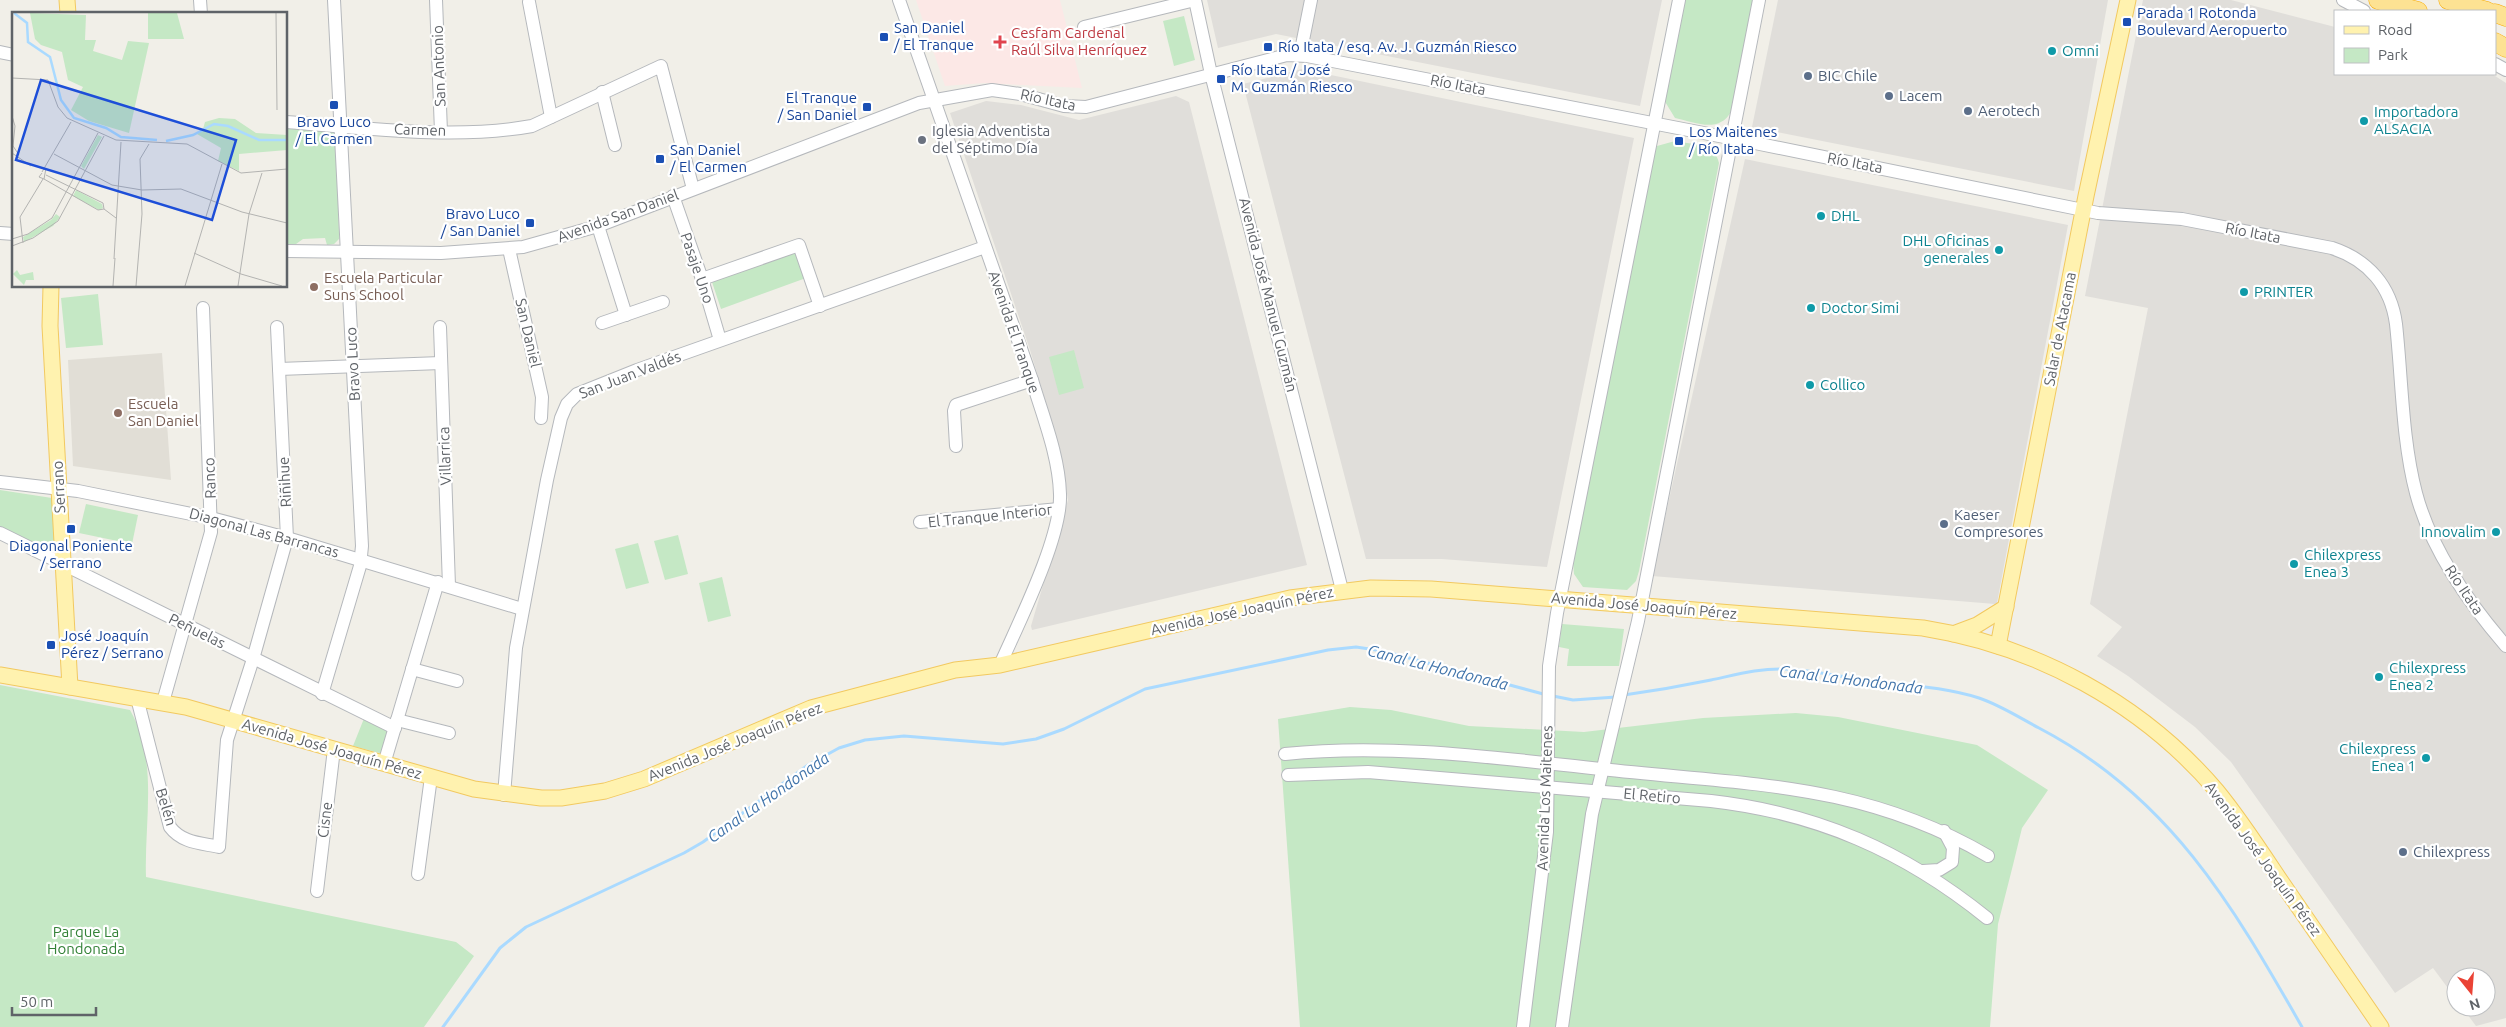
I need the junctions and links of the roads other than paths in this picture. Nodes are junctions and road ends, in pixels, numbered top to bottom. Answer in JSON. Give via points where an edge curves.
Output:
{"nodes":[{"id":1,"x":334,"y":0,"type":"edge"},
{"id":2,"x":436,"y":0,"type":"edge"},
{"id":3,"x":899,"y":0,"type":"edge"},
{"id":4,"x":1195,"y":0,"type":"edge"},
{"id":5,"x":1311,"y":0,"type":"edge"},
{"id":6,"x":1679,"y":0,"type":"edge"},
{"id":7,"x":1759,"y":0,"type":"edge"},
{"id":8,"x":2343,"y":0,"type":"edge"},
{"id":9,"x":2378,"y":0,"type":"edge"},
{"id":10,"x":2448,"y":0,"type":"edge"},
{"id":11,"x":529,"y":2,"type":"dead end"},
{"id":12,"x":2124,"y":4,"type":"edge"},
{"id":13,"x":2362,"y":10,"type":"edge"},
{"id":14,"x":2414,"y":10,"type":"edge"},
{"id":15,"x":2484,"y":10,"type":"edge"},
{"id":16,"x":1084,"y":27,"type":"dead end"},
{"id":17,"x":1300,"y":55,"type":"junction"},
{"id":18,"x":1211,"y":74,"type":"junction"},
{"id":19,"x":602,"y":92,"type":"junction"},
{"id":20,"x":935,"y":100,"type":"junction"},
{"id":21,"x":551,"y":117,"type":"junction"},
{"id":22,"x":288,"y":122,"type":"edge"},
{"id":23,"x":1654,"y":124,"type":"junction"},
{"id":24,"x":341,"y":126,"type":"junction"},
{"id":25,"x":441,"y":132,"type":"junction"},
{"id":26,"x":1732,"y":138,"type":"junction"},
{"id":27,"x":615,"y":145,"type":"dead end"},
{"id":28,"x":692,"y":189,"type":"junction"},
{"id":29,"x":673,"y":196,"type":"junction"},
{"id":30,"x":2083,"y":209,"type":"junction"},
{"id":31,"x":598,"y":226,"type":"junction"},
{"id":32,"x":985,"y":247,"type":"junction"},
{"id":33,"x":509,"y":249,"type":"junction"},
{"id":34,"x":288,"y":251,"type":"edge"},
{"id":35,"x":348,"y":252,"type":"junction"},
{"id":36,"x":702,"y":279,"type":"junction"},
{"id":37,"x":51,"y":288,"type":"edge"},
{"id":38,"x":662,"y":302,"type":"dead end"},
{"id":39,"x":820,"y":306,"type":"junction"},
{"id":40,"x":203,"y":308,"type":"dead end"},
{"id":41,"x":626,"y":315,"type":"junction"},
{"id":42,"x":602,"y":323,"type":"dead end"},
{"id":43,"x":277,"y":327,"type":"dead end"},
{"id":44,"x":440,"y":327,"type":"dead end"},
{"id":45,"x":720,"y":340,"type":"junction"},
{"id":46,"x":441,"y":363,"type":"junction"},
{"id":47,"x":353,"y":367,"type":"junction"},
{"id":48,"x":279,"y":369,"type":"junction"},
{"id":49,"x":1032,"y":380,"type":"junction"},
{"id":50,"x":541,"y":418,"type":"dead end"},
{"id":51,"x":956,"y":446,"type":"dead end"},
{"id":52,"x":0,"y":482,"type":"edge"},
{"id":53,"x":59,"y":489,"type":"junction"},
{"id":54,"x":1060,"y":509,"type":"junction"},
{"id":55,"x":211,"y":518,"type":"junction"},
{"id":56,"x":920,"y":522,"type":"dead end"},
{"id":57,"x":0,"y":533,"type":"edge"},
{"id":58,"x":287,"y":538,"type":"junction"},
{"id":59,"x":361,"y":560,"type":"junction"},
{"id":60,"x":63,"y":564,"type":"junction"},
{"id":61,"x":444,"y":584,"type":"junction"},
{"id":62,"x":1342,"y":590,"type":"junction"},
{"id":63,"x":1559,"y":599,"type":"junction"},
{"id":64,"x":1640,"y":605,"type":"junction"},
{"id":65,"x":2006,"y":607,"type":"junction"},
{"id":66,"x":522,"y":609,"type":"junction"},
{"id":67,"x":186,"y":626,"type":"junction"},
{"id":68,"x":1953,"y":634,"type":"junction"},
{"id":69,"x":1998,"y":646,"type":"junction"},
{"id":70,"x":2506,"y":646,"type":"edge"},
{"id":71,"x":253,"y":659,"type":"junction"},
{"id":72,"x":1000,"y":666,"type":"junction"},
{"id":73,"x":412,"y":669,"type":"junction"},
{"id":74,"x":0,"y":675,"type":"edge"},
{"id":75,"x":457,"y":681,"type":"dead end"},
{"id":76,"x":70,"y":687,"type":"junction"},
{"id":77,"x":322,"y":694,"type":"junction"},
{"id":78,"x":138,"y":698,"type":"junction"},
{"id":79,"x":163,"y":702,"type":"junction"},
{"id":80,"x":232,"y":720,"type":"junction"},
{"id":81,"x":396,"y":724,"type":"junction"},
{"id":82,"x":449,"y":733,"type":"dead end"},
{"id":83,"x":334,"y":749,"type":"junction"},
{"id":84,"x":1314,"y":751,"type":"junction"},
{"id":85,"x":1285,"y":754,"type":"dead end"},
{"id":86,"x":1547,"y":763,"type":"junction"},
{"id":87,"x":384,"y":764,"type":"junction"},
{"id":88,"x":1603,"y":769,"type":"junction"},
{"id":89,"x":1313,"y":772,"type":"junction"},
{"id":90,"x":1288,"y":775,"type":"dead end"},
{"id":91,"x":431,"y":778,"type":"junction"},
{"id":92,"x":1548,"y":786,"type":"junction"},
{"id":93,"x":1597,"y":791,"type":"junction"},
{"id":94,"x":504,"y":794,"type":"junction"},
{"id":95,"x":1944,"y":831,"type":"junction"},
{"id":96,"x":1988,"y":856,"type":"dead end"},
{"id":97,"x":1923,"y":871,"type":"junction"},
{"id":98,"x":418,"y":874,"type":"dead end"},
{"id":99,"x":317,"y":891,"type":"dead end"},
{"id":100,"x":1987,"y":918,"type":"dead end"},
{"id":101,"x":1523,"y":1027,"type":"edge"},
{"id":102,"x":1562,"y":1027,"type":"edge"},
{"id":103,"x":2381,"y":1027,"type":"edge"}],
"edges":[{"from":1,"to":24,"type":"street","name":"Bravo Luco"},
{"from":2,"to":25,"type":"street","name":"San Antonio"},
{"from":3,"to":20,"type":"street","name":"Avenida El Tranque"},
{"from":4,"to":16,"type":"street"},
{"from":4,"to":18,"type":"street","name":"Avenida José Manuel Guzmán"},
{"from":5,"to":17,"type":"street"},
{"from":6,"to":23,"type":"street","name":"Avenida Los Maitenes"},
{"from":7,"to":26,"type":"street"},
{"from":8,"to":13,"type":"street"},
{"from":9,"to":14,"type":"highway"},
{"from":10,"to":15,"type":"highway"},
{"from":11,"to":21,"type":"street"},
{"from":12,"to":30,"type":"main road","name":"Salar de Atacama"},
{"from":17,"to":18,"type":"street","name":"Río Itata","via":[[1287,55]]},
{"from":17,"to":23,"type":"street","name":"Río Itata"},
{"from":18,"to":20,"type":"street","name":"Río Itata","via":[[1086,107],[1064,106],[992,90]]},
{"from":18,"to":62,"type":"street","name":"Avenida José Manuel Guzmán"},
{"from":19,"to":21,"type":"street","name":"Carmen"},
{"from":19,"to":27,"type":"street"},
{"from":19,"to":28,"type":"street","name":"Carmen","via":[[661,66]]},
{"from":20,"to":28,"type":"street","name":"Avenida San Daniel","via":[[889,113]]},
{"from":20,"to":32,"type":"street","name":"Avenida El Tranque"},
{"from":21,"to":25,"type":"street","name":"Carmen","via":[[532,126],[511,130]]},
{"from":22,"to":24,"type":"street","name":"Carmen"},
{"from":23,"to":26,"type":"street","name":"Río Itata"},
{"from":23,"to":63,"type":"street","name":"Avenida Los Maitenes"},
{"from":24,"to":25,"type":"street","name":"Carmen"},
{"from":24,"to":35,"type":"street","name":"Bravo Luco"},
{"from":26,"to":30,"type":"street","name":"Río Itata"},
{"from":26,"to":64,"type":"street"},
{"from":28,"to":29,"type":"street","name":"Avenida San Daniel"},
{"from":29,"to":31,"type":"street","name":"Avenida San Daniel"},
{"from":29,"to":36,"type":"street","name":"Pasaje Uno"},
{"from":30,"to":65,"type":"main road","name":"Salar de Atacama"},
{"from":30,"to":70,"type":"street","name":"Río Itata","via":[[2182,219],[2332,248],[2354,258],[2372,272],[2388,294],[2394,313],[2412,476],[2425,521],[2446,563]]},
{"from":31,"to":33,"type":"street","name":"Avenida San Daniel"},
{"from":31,"to":41,"type":"street"},
{"from":32,"to":39,"type":"street","name":"San Juan Valdés"},
{"from":32,"to":49,"type":"street","name":"Avenida El Tranque"},
{"from":33,"to":35,"type":"street","name":"Avenida San Daniel","via":[[459,253]]},
{"from":33,"to":50,"type":"street","name":"San Daniel","via":[[542,397]]},
{"from":34,"to":35,"type":"street","name":"Avenida San Daniel"},
{"from":35,"to":47,"type":"street","name":"Bravo Luco"},
{"from":36,"to":39,"type":"street","via":[[799,245]]},
{"from":36,"to":45,"type":"street","name":"Pasaje Uno"},
{"from":37,"to":53,"type":"main road","name":"Serrano"},
{"from":38,"to":41,"type":"street"},
{"from":39,"to":45,"type":"street","name":"San Juan Valdés"},
{"from":40,"to":55,"type":"street","name":"Ranco"},
{"from":41,"to":42,"type":"street"},
{"from":43,"to":48,"type":"street","name":"Riñihue"},
{"from":44,"to":46,"type":"street","name":"Villarrica"},
{"from":45,"to":66,"type":"street","name":"San Juan Valdés","via":[[582,390],[567,404],[553,453]]},
{"from":46,"to":47,"type":"street"},
{"from":46,"to":61,"type":"street","name":"Villarrica"},
{"from":47,"to":48,"type":"street"},
{"from":47,"to":59,"type":"street","name":"Bravo Luco"},
{"from":48,"to":58,"type":"street","name":"Riñihue"},
{"from":49,"to":51,"type":"street","via":[[956,405]]},
{"from":49,"to":54,"type":"street","name":"Avenida El Tranque","via":[[1055,458]]},
{"from":52,"to":53,"type":"street","name":"Diagonal Las Barrancas"},
{"from":53,"to":55,"type":"street","name":"Diagonal Las Barrancas"},
{"from":53,"to":60,"type":"main road","name":"Serrano"},
{"from":54,"to":56,"type":"street","name":"El Tranque Interior"},
{"from":54,"to":72,"type":"street","name":"Avenida El Tranque","via":[[1044,561]]},
{"from":55,"to":58,"type":"street","name":"Diagonal Las Barrancas"},
{"from":55,"to":67,"type":"street","name":"Ranco","via":[[210,537]]},
{"from":57,"to":60,"type":"street","name":"Peñuelas"},
{"from":58,"to":59,"type":"street","name":"Diagonal Las Barrancas"},
{"from":58,"to":71,"type":"street","name":"Riñihue"},
{"from":59,"to":61,"type":"street","name":"Diagonal Las Barrancas"},
{"from":59,"to":77,"type":"street","name":"Bravo Luco"},
{"from":60,"to":67,"type":"street","name":"Peñuelas"},
{"from":60,"to":76,"type":"main road","name":"Serrano"},
{"from":61,"to":66,"type":"street","name":"Diagonal Las Barrancas"},
{"from":61,"to":73,"type":"street","name":"Villarrica"},
{"from":62,"to":63,"type":"main road","name":"Avenida José Joaquín Pérez","via":[[1410,588]]},
{"from":62,"to":72,"type":"main road","name":"Avenida José Joaquín Pérez","via":[[1290,598]]},
{"from":63,"to":64,"type":"main road","name":"Avenida José Joaquín Pérez"},
{"from":63,"to":86,"type":"street","name":"Avenida Los Maitenes","via":[[1549,666]]},
{"from":64,"to":68,"type":"main road","name":"Avenida José Joaquín Pérez","via":[[1895,625]]},
{"from":64,"to":88,"type":"street"},
{"from":65,"to":68,"type":"main road"},
{"from":65,"to":69,"type":"main road","name":"Salar de Atacama"},
{"from":66,"to":94,"type":"street","name":"San Juan Valdés","via":[[513,669]]},
{"from":67,"to":71,"type":"street","name":"Peñuelas"},
{"from":67,"to":79,"type":"street","name":"Ranco"},
{"from":68,"to":69,"type":"main road","name":"Avenida José Joaquín Pérez"},
{"from":69,"to":103,"type":"main road","name":"Avenida José Joaquín Pérez","via":[[2060,670],[2100,692],[2137,717],[2191,763],[2237,818]]},
{"from":71,"to":77,"type":"street","name":"Peñuelas"},
{"from":71,"to":80,"type":"street","name":"Riñihue"},
{"from":72,"to":94,"type":"main road","name":"Avenida José Joaquín Pérez","via":[[955,670],[811,708],[623,787],[561,798]]},
{"from":73,"to":75,"type":"street"},
{"from":73,"to":81,"type":"street","name":"Villarrica"},
{"from":74,"to":76,"type":"main road","name":"Avenida José Joaquín Pérez"},
{"from":76,"to":78,"type":"main road","name":"Avenida José Joaquín Pérez"},
{"from":77,"to":81,"type":"street","name":"Peñuelas"},
{"from":78,"to":79,"type":"main road","name":"Avenida José Joaquín Pérez"},
{"from":78,"to":80,"type":"street","name":"Belén","via":[[170,828],[187,840],[219,847],[227,740]]},
{"from":79,"to":80,"type":"main road","name":"Avenida José Joaquín Pérez"},
{"from":80,"to":83,"type":"main road","name":"Avenida José Joaquín Pérez"},
{"from":81,"to":82,"type":"street","name":"Peñuelas"},
{"from":81,"to":87,"type":"street","name":"Villarrica"},
{"from":83,"to":87,"type":"main road","name":"Avenida José Joaquín Pérez"},
{"from":83,"to":99,"type":"street","name":"Cisne"},
{"from":84,"to":85,"type":"street","name":"El Retiro"},
{"from":84,"to":86,"type":"street","name":"El Retiro","via":[[1370,749]]},
{"from":84,"to":89,"type":"street","via":[[1309,759]]},
{"from":86,"to":88,"type":"street","name":"El Retiro"},
{"from":86,"to":92,"type":"street","name":"Avenida Los Maitenes"},
{"from":87,"to":91,"type":"main road","name":"Avenida José Joaquín Pérez"},
{"from":88,"to":93,"type":"street"},
{"from":88,"to":95,"type":"street","name":"El Retiro","via":[[1825,793],[1898,813]]},
{"from":89,"to":90,"type":"street","name":"El Retiro"},
{"from":89,"to":92,"type":"street","name":"El Retiro","via":[[1368,772]]},
{"from":91,"to":94,"type":"main road","name":"Avenida José Joaquín Pérez"},
{"from":91,"to":98,"type":"street"},
{"from":92,"to":93,"type":"street","name":"El Retiro"},
{"from":92,"to":101,"type":"street","name":"Avenida Los Maitenes","via":[[1543,868]]},
{"from":93,"to":97,"type":"street","name":"El Retiro","via":[[1736,804],[1786,813],[1850,834]]},
{"from":93,"to":102,"type":"street","via":[[1581,880]]},
{"from":95,"to":96,"type":"street","name":"El Retiro"},
{"from":95,"to":97,"type":"street","via":[[1953,848],[1952,862],[1939,870]]},
{"from":97,"to":100,"type":"street","name":"El Retiro"}]}
